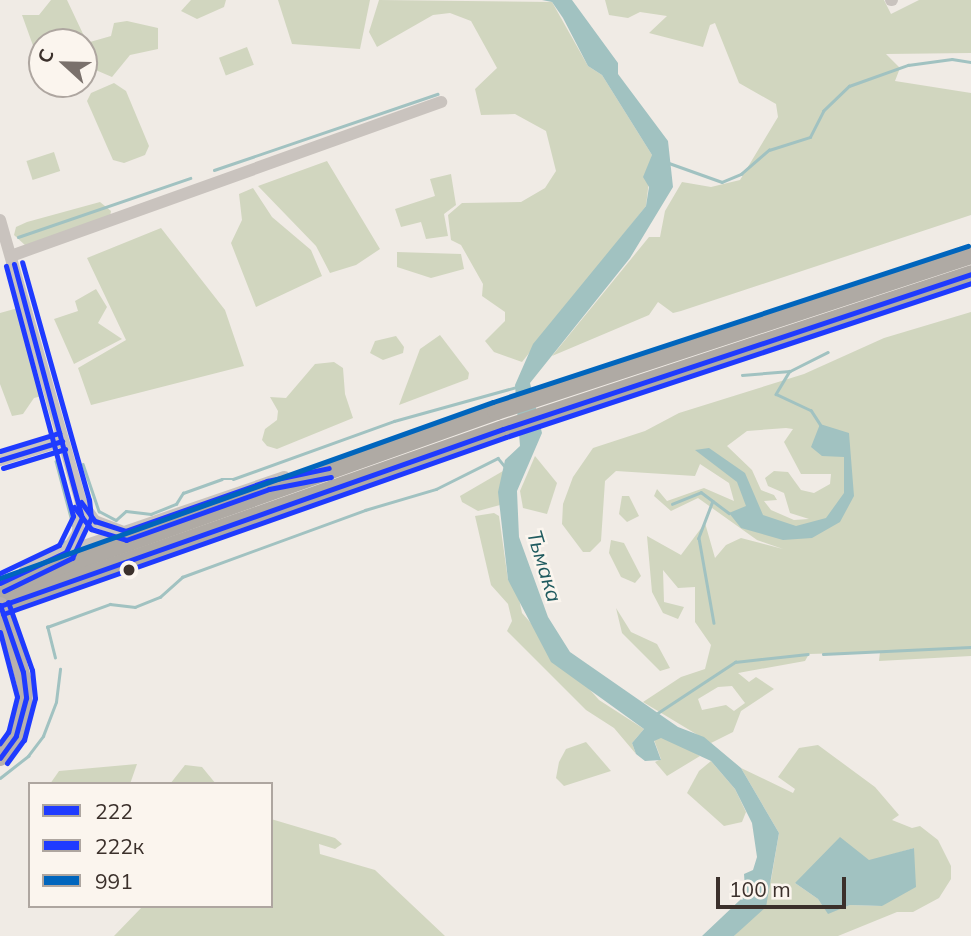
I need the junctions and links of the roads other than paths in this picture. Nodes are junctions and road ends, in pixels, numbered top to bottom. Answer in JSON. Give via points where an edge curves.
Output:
{"nodes":[{"id":1,"x":441,"y":102,"type":"dead end"},
{"id":2,"x":0,"y":220,"type":"edge"},
{"id":3,"x":971,"y":254,"type":"edge"},
{"id":4,"x":11,"y":256,"type":"junction"},
{"id":5,"x":971,"y":274,"type":"edge"},
{"id":6,"x":564,"y":398,"type":"junction"},
{"id":7,"x":499,"y":419,"type":"junction"},
{"id":8,"x":62,"y":441,"type":"junction"},
{"id":9,"x":0,"y":460,"type":"edge"},
{"id":10,"x":342,"y":465,"type":"junction"},
{"id":11,"x":81,"y":502,"type":"junction"},
{"id":12,"x":125,"y":531,"type":"junction"},
{"id":13,"x":66,"y":552,"type":"junction"},
{"id":14,"x":0,"y":585,"type":"edge"},
{"id":15,"x":0,"y":605,"type":"edge"},
{"id":16,"x":0,"y":758,"type":"edge"}],
"edges":[{"from":1,"to":4,"type":"street"},
{"from":2,"to":4,"type":"street"},
{"from":3,"to":6,"type":"highway"},
{"from":4,"to":8,"type":"street"},
{"from":5,"to":6,"type":"highway"},
{"from":6,"to":7,"type":"highway"},
{"from":7,"to":10,"type":"highway"},
{"from":7,"to":15,"type":"highway"},
{"from":8,"to":9,"type":"street"},
{"from":8,"to":11,"type":"street"},
{"from":10,"to":12,"type":"street","via":[[267,481]]},
{"from":10,"to":14,"type":"highway"},
{"from":11,"to":12,"type":"street","via":[[95,522]]},
{"from":11,"to":13,"type":"street","via":[[78,533]]},
{"from":12,"to":13,"type":"street"},
{"from":13,"to":14,"type":"street"},
{"from":15,"to":16,"type":"main road","bridge":true,"via":[[26,685],[16,736]]}]}
